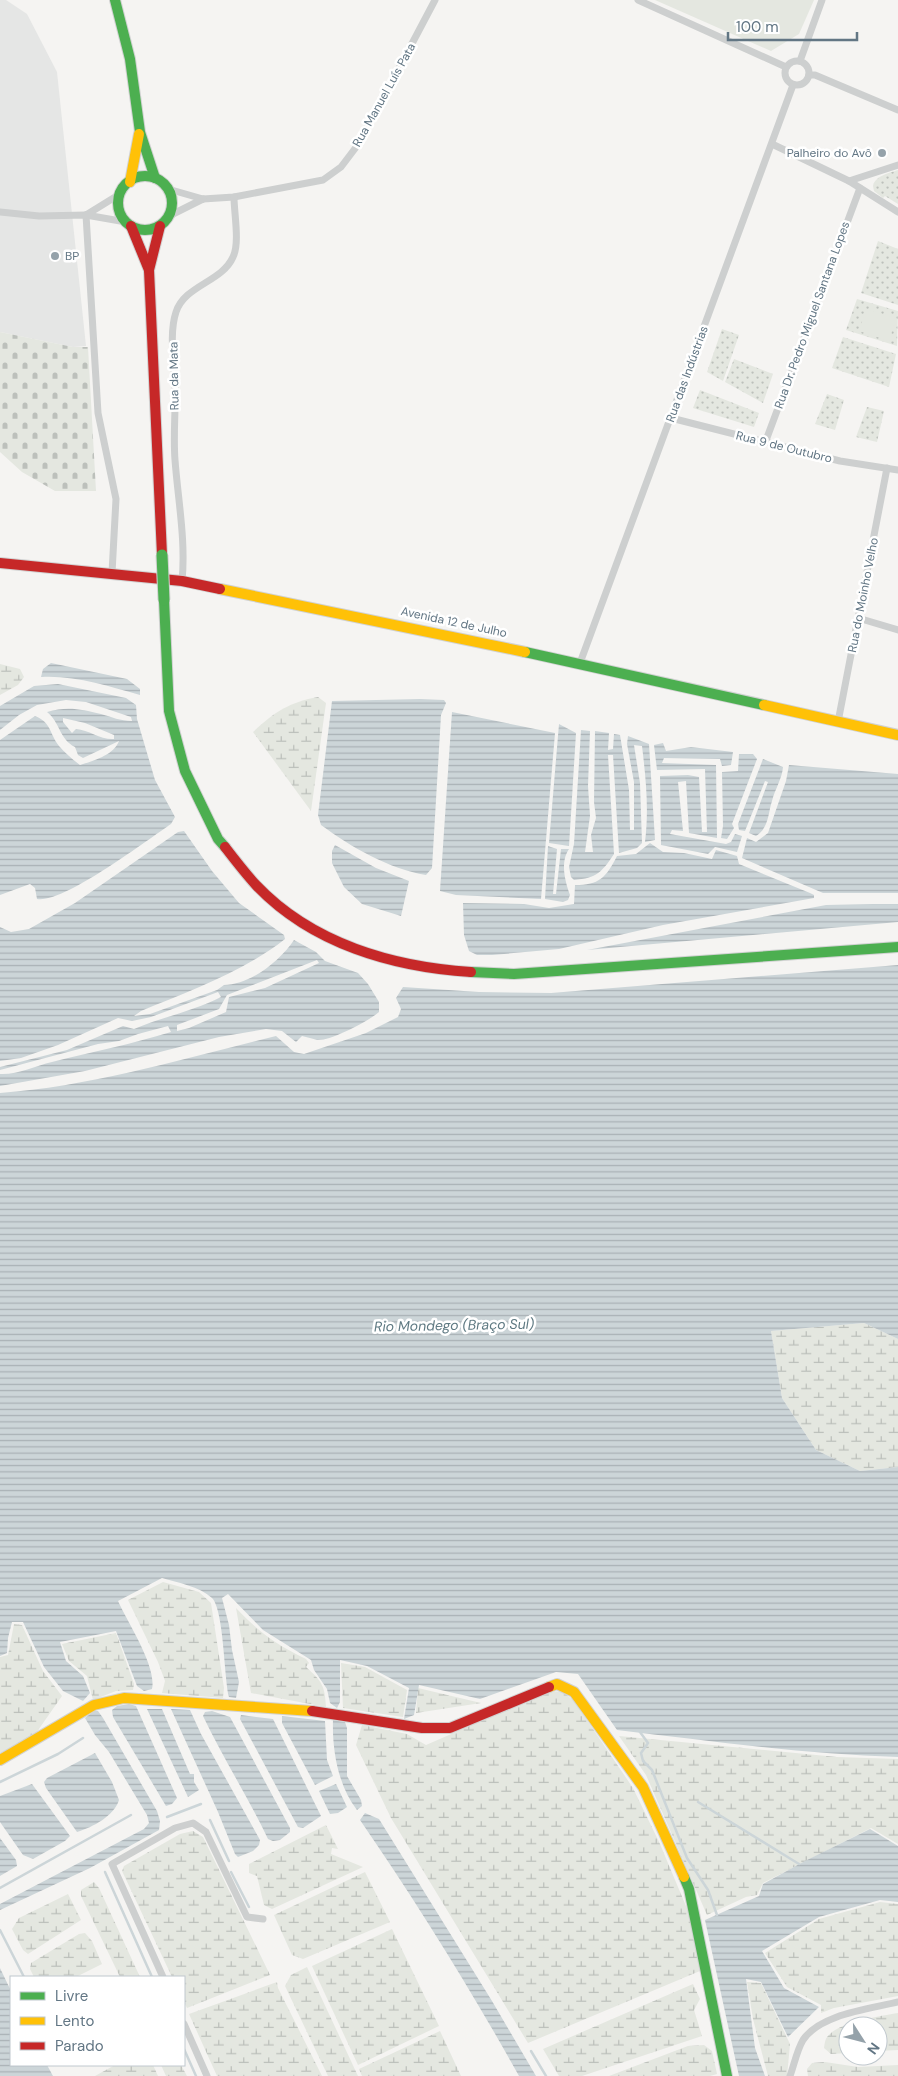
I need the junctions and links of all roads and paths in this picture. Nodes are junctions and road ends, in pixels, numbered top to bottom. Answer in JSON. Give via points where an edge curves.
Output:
{"nodes":[{"id":1,"x":115,"y":0,"type":"edge"},
{"id":2,"x":435,"y":0,"type":"edge"},
{"id":3,"x":638,"y":0,"type":"edge"},
{"id":4,"x":822,"y":0,"type":"edge"},
{"id":5,"x":800,"y":61,"type":"junction"},
{"id":6,"x":786,"y":67,"type":"junction"},
{"id":7,"x":809,"y":75,"type":"junction"},
{"id":8,"x":793,"y":85,"type":"junction"},
{"id":9,"x":898,"y":110,"type":"edge"},
{"id":10,"x":140,"y":132,"type":"junction"},
{"id":11,"x":772,"y":144,"type":"junction"},
{"id":12,"x":898,"y":165,"type":"edge"},
{"id":13,"x":155,"y":178,"type":"junction"},
{"id":14,"x":849,"y":181,"type":"junction"},
{"id":15,"x":130,"y":182,"type":"junction"},
{"id":16,"x":860,"y":188,"type":"junction"},
{"id":17,"x":168,"y":190,"type":"junction"},
{"id":18,"x":120,"y":194,"type":"junction"},
{"id":19,"x":234,"y":197,"type":"junction"},
{"id":20,"x":203,"y":199,"type":"junction"},
{"id":21,"x":0,"y":212,"type":"edge"},
{"id":22,"x":898,"y":212,"type":"edge"},
{"id":23,"x":86,"y":215,"type":"junction"},
{"id":24,"x":169,"y":216,"type":"junction"},
{"id":25,"x":128,"y":224,"type":"junction"},
{"id":26,"x":160,"y":226,"type":"junction"},
{"id":27,"x":150,"y":270,"type":"junction"},
{"id":28,"x":671,"y":418,"type":"junction"},
{"id":29,"x":765,"y":443,"type":"junction"},
{"id":30,"x":888,"y":468,"type":"junction"},
{"id":31,"x":898,"y":470,"type":"edge"},
{"id":32,"x":0,"y":563,"type":"edge"},
{"id":33,"x":112,"y":573,"type":"junction"},
{"id":34,"x":182,"y":581,"type":"junction"},
{"id":35,"x":858,"y":618,"type":"junction"},
{"id":36,"x":898,"y":630,"type":"edge"},
{"id":37,"x":580,"y":663,"type":"junction"},
{"id":38,"x":838,"y":722,"type":"junction"},
{"id":39,"x":898,"y":735,"type":"edge"},
{"id":40,"x":898,"y":947,"type":"edge"},
{"id":41,"x":0,"y":1760,"type":"edge"},
{"id":42,"x":263,"y":1918,"type":"dead end"},
{"id":43,"x":162,"y":1976,"type":"edge"},
{"id":44,"x":898,"y":2002,"type":"edge"},
{"id":45,"x":185,"y":2026,"type":"edge"},
{"id":46,"x":208,"y":2076,"type":"edge"},
{"id":47,"x":727,"y":2076,"type":"edge"},
{"id":48,"x":790,"y":2076,"type":"edge"}],
"edges":[{"from":1,"to":10,"type":"main road","via":[[130,59]]},
{"from":2,"to":19,"type":"street","name":"Rua Manuel Luís Pata","via":[[360,142],[341,167],[323,180]]},
{"from":3,"to":6,"type":"street"},
{"from":4,"to":5,"type":"street"},
{"from":5,"to":6,"type":"street"},
{"from":5,"to":7,"type":"street","via":[[806,65]]},
{"from":6,"to":8,"type":"street","via":[[785,78]]},
{"from":7,"to":8,"type":"street","via":[[805,82]]},
{"from":7,"to":9,"type":"street"},
{"from":8,"to":11,"type":"street","name":"Rua das Indústrias"},
{"from":10,"to":13,"type":"main road"},
{"from":10,"to":15,"type":"main road"},
{"from":11,"to":14,"type":"street"},
{"from":11,"to":28,"type":"street","name":"Rua das Indústrias"},
{"from":12,"to":14,"type":"street"},
{"from":13,"to":15,"type":"main road","via":[[138,178]]},
{"from":13,"to":17,"type":"main road"},
{"from":14,"to":16,"type":"street"},
{"from":15,"to":18,"type":"main road"},
{"from":16,"to":22,"type":"street"},
{"from":16,"to":29,"type":"street","name":"Rua Dr. Pedro Miguel Santana Lopes"},
{"from":17,"to":20,"type":"street"},
{"from":17,"to":24,"type":"main road","via":[[172,198]]},
{"from":18,"to":23,"type":"street"},
{"from":18,"to":25,"type":"main road","via":[[119,209]]},
{"from":19,"to":20,"type":"street","name":"Rua Manuel Luís Pata"},
{"from":19,"to":34,"type":"street","name":"Rua da Mata","via":[[236,240],[233,257],[223,270],[188,294],[177,309],[173,325],[174,457],[184,559]]},
{"from":20,"to":24,"type":"street"},
{"from":21,"to":23,"type":"street","via":[[39,216]]},
{"from":23,"to":25,"type":"street"},
{"from":23,"to":33,"type":"street","via":[[98,414],[116,499]]},
{"from":24,"to":26,"type":"main road"},
{"from":25,"to":26,"type":"main road","via":[[146,230]]},
{"from":25,"to":27,"type":"main road"},
{"from":26,"to":27,"type":"main road"},
{"from":27,"to":40,"type":"main road","bridge":true,"via":[[170,711],[185,771],[218,838],[257,886],[297,920],[344,945],[389,960],[444,970],[514,974]]},
{"from":28,"to":29,"type":"street","name":"Rua 9 de Outubro"},
{"from":28,"to":37,"type":"street","name":"Rua das Indústrias"},
{"from":29,"to":30,"type":"street","name":"Rua 9 de Outubro","via":[[840,461]]},
{"from":30,"to":31,"type":"street","name":"Rua 9 de Outubro"},
{"from":30,"to":35,"type":"street","name":"Rua do Moinho Velho"},
{"from":32,"to":33,"type":"main road","name":"Avenida 12 de Julho"},
{"from":33,"to":34,"type":"main road","name":"Avenida 12 de Julho"},
{"from":34,"to":37,"type":"main road","name":"Avenida 12 de Julho"},
{"from":35,"to":36,"type":"street"},
{"from":35,"to":38,"type":"street","name":"Rua do Moinho Velho"},
{"from":37,"to":38,"type":"main road","name":"Avenida 12 de Julho"},
{"from":38,"to":39,"type":"main road","name":"Avenida 12 de Julho"},
{"from":41,"to":47,"type":"main road","via":[[94,1705],[124,1698],[302,1710],[422,1728],[450,1728],[557,1684],[574,1692],[643,1787],[689,1889]]},
{"from":42,"to":43,"type":"street","via":[[246,1917],[206,1832],[193,1823],[175,1828],[112,1864]]},
{"from":44,"to":48,"type":"street","via":[[836,2017],[818,2026],[803,2040]]},
{"from":45,"to":46,"type":"street"}]}
